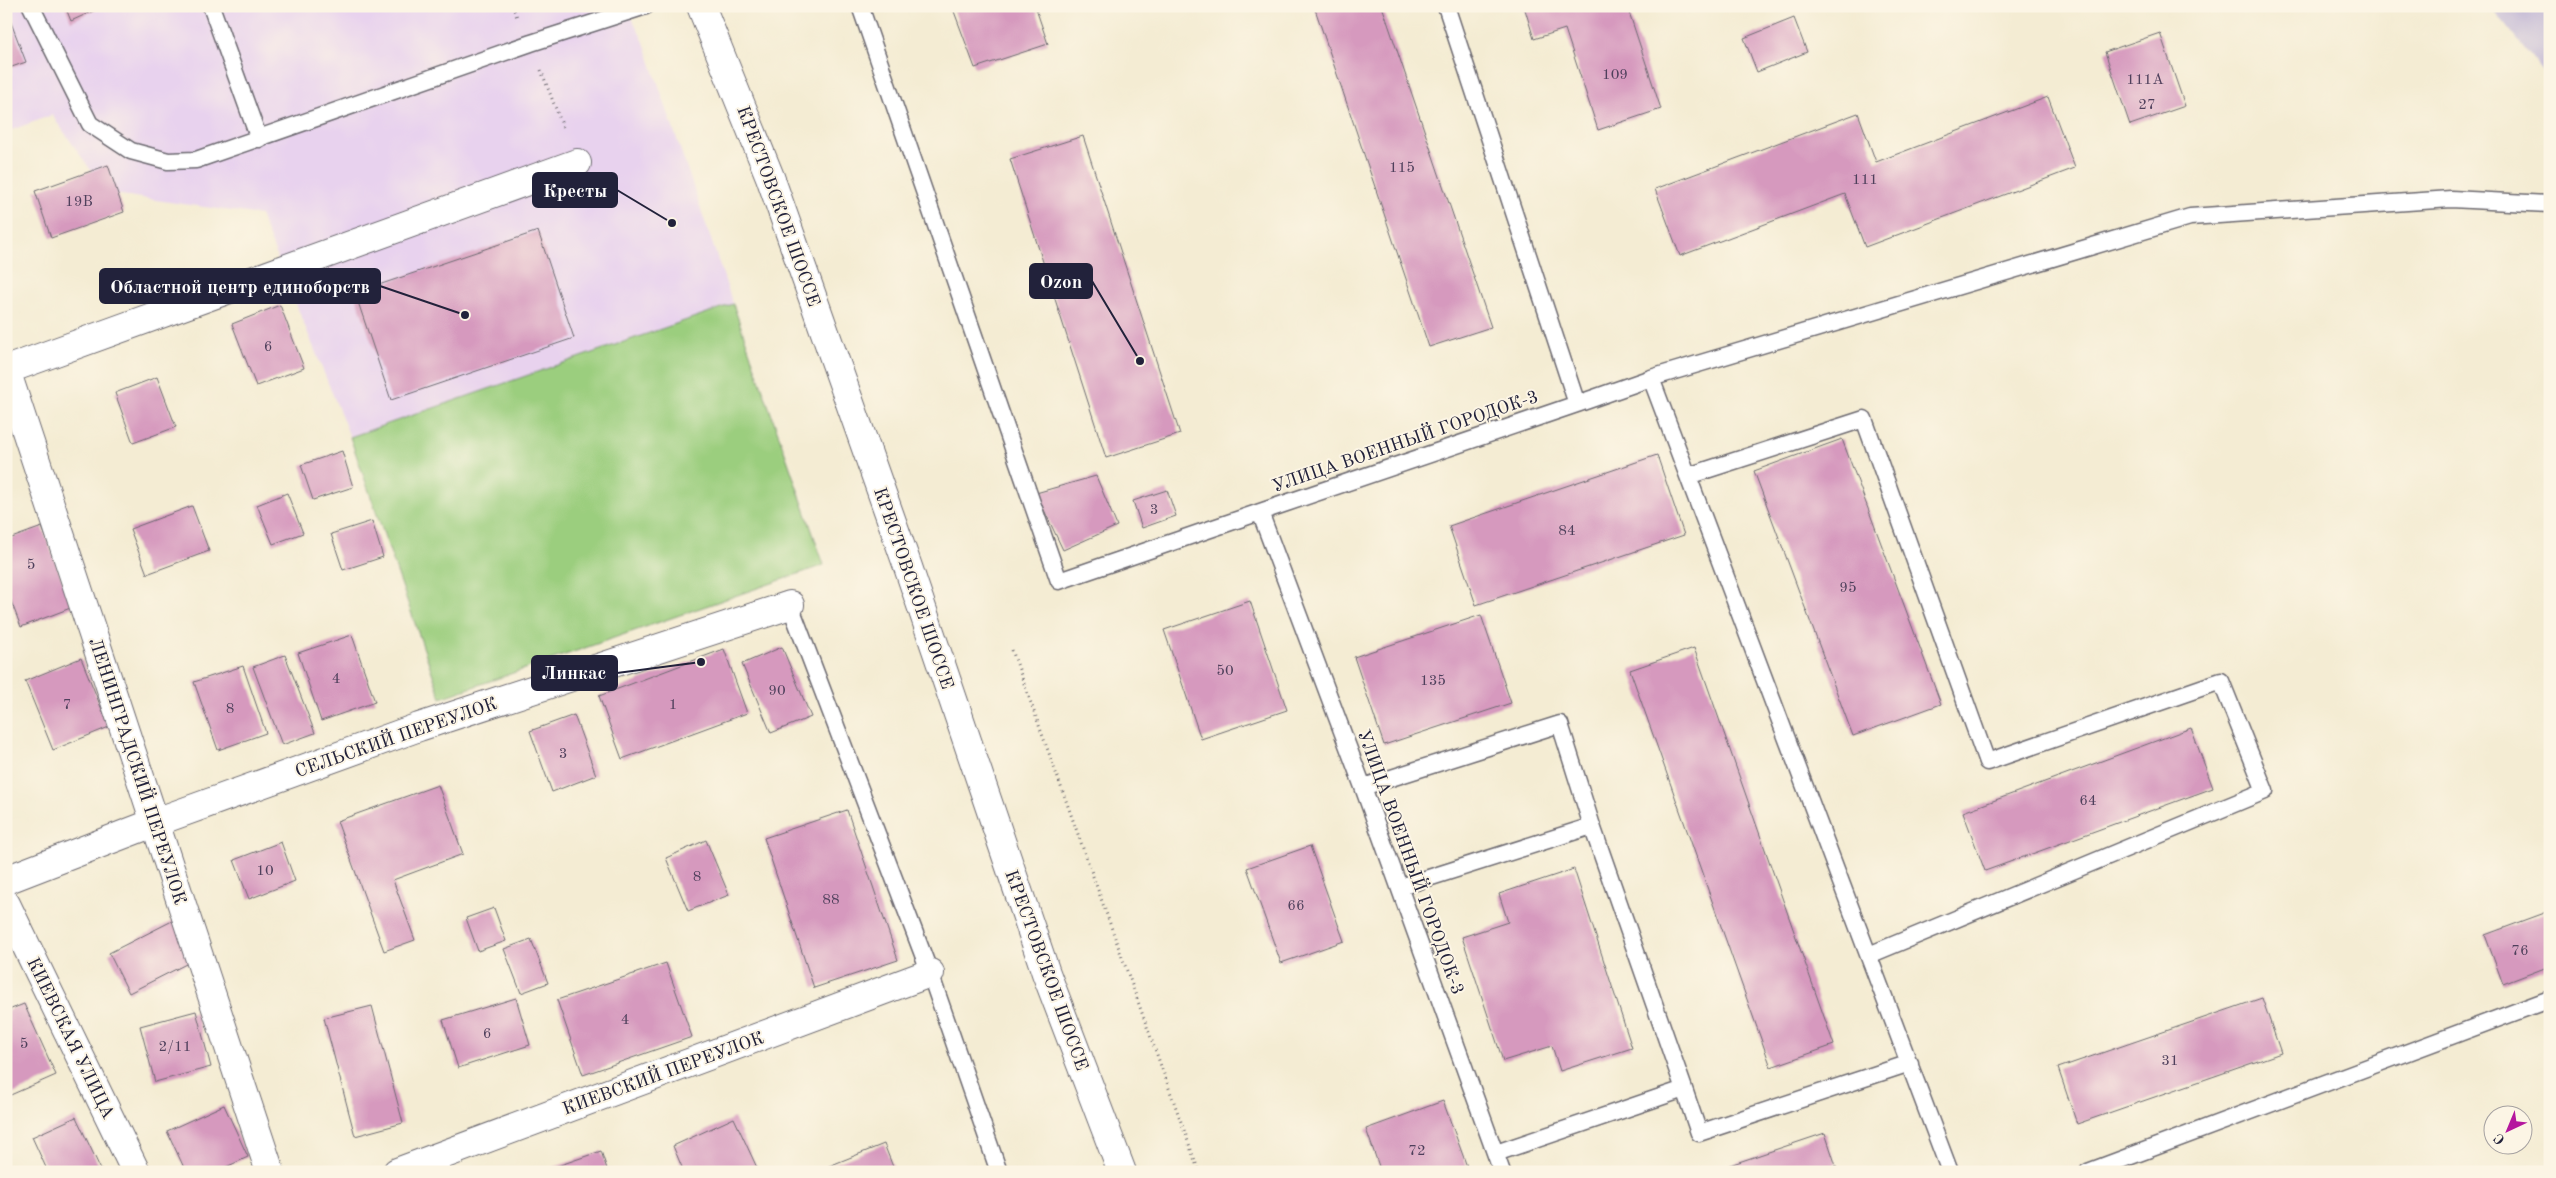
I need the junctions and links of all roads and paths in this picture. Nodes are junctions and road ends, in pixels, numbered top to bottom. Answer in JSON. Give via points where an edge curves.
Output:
{"nodes":[{"id":1,"x":31,"y":6,"type":"edge"},
{"id":2,"x":211,"y":6,"type":"edge"},
{"id":3,"x":512,"y":6,"type":"edge"},
{"id":4,"x":646,"y":6,"type":"edge"},
{"id":5,"x":701,"y":6,"type":"edge"},
{"id":6,"x":860,"y":6,"type":"edge"},
{"id":7,"x":1446,"y":6,"type":"edge"},
{"id":8,"x":531,"y":43,"type":"junction"},
{"id":9,"x":258,"y":139,"type":"junction"},
{"id":10,"x":577,"y":163,"type":"joint"},
{"id":11,"x":2550,"y":204,"type":"edge"},
{"id":12,"x":6,"y":370,"type":"edge"},
{"id":13,"x":1651,"y":378,"type":"junction"},
{"id":14,"x":1576,"y":404,"type":"junction"},
{"id":15,"x":1688,"y":476,"type":"junction"},
{"id":16,"x":1260,"y":512,"type":"junction"},
{"id":17,"x":790,"y":605,"type":"joint"},
{"id":18,"x":1012,"y":650,"type":"dead end"},
{"id":19,"x":1363,"y":787,"type":"junction"},
{"id":20,"x":156,"y":822,"type":"junction"},
{"id":21,"x":1592,"y":826,"type":"junction"},
{"id":22,"x":6,"y":880,"type":"edge"},
{"id":23,"x":1400,"y":888,"type":"junction"},
{"id":24,"x":6,"y":904,"type":"edge"},
{"id":25,"x":1870,"y":955,"type":"junction"},
{"id":26,"x":930,"y":974,"type":"junction"},
{"id":27,"x":2550,"y":1000,"type":"edge"},
{"id":28,"x":1910,"y":1063,"type":"junction"},
{"id":29,"x":1684,"y":1089,"type":"junction"},
{"id":30,"x":1496,"y":1153,"type":"junction"},
{"id":31,"x":136,"y":1172,"type":"edge"},
{"id":32,"x":270,"y":1172,"type":"edge"},
{"id":33,"x":397,"y":1172,"type":"edge"},
{"id":34,"x":999,"y":1172,"type":"edge"},
{"id":35,"x":1122,"y":1172,"type":"edge"},
{"id":36,"x":1199,"y":1172,"type":"edge"},
{"id":37,"x":1502,"y":1172,"type":"edge"},
{"id":38,"x":1950,"y":1172,"type":"edge"},
{"id":39,"x":2088,"y":1172,"type":"edge"}],
"edges":[{"from":1,"to":9,"type":"lane","via":[[90,124],[131,150],[168,160],[196,160]]},
{"from":2,"to":9,"type":"lane"},
{"from":3,"to":8,"type":"path"},
{"from":4,"to":8,"type":"lane"},
{"from":5,"to":35,"type":"street","name":"КРЕСТОВСКОЕ ШОССЕ","via":[[770,177],[908,567],[1046,973]]},
{"from":6,"to":16,"type":"lane","via":[[1060,581]]},
{"from":7,"to":14,"type":"lane"},
{"from":8,"to":9,"type":"lane"},
{"from":8,"to":10,"type":"path"},
{"from":10,"to":12,"type":"street"},
{"from":11,"to":13,"type":"lane","name":"УЛИЦА ВОЕННЫЙ ГОРОДОК-3","via":[[2451,199],[2190,217]]},
{"from":12,"to":20,"type":"street","name":"ЛЕНИНГРАДСКИЙ ПЕРЕУЛОК"},
{"from":13,"to":14,"type":"lane","name":"УЛИЦА ВОЕННЫЙ ГОРОДОК-3"},
{"from":13,"to":15,"type":"lane"},
{"from":14,"to":16,"type":"lane","name":"УЛИЦА ВОЕННЫЙ ГОРОДОК-3"},
{"from":15,"to":25,"type":"lane"},
{"from":15,"to":25,"type":"lane","via":[[1864,419],[1987,762],[2221,682],[2265,791]]},
{"from":16,"to":19,"type":"lane","name":"УЛИЦА ВОЕННЫЙ ГОРОДОК-3"},
{"from":17,"to":20,"type":"street","name":"СЕЛЬСКИЙ ПЕРЕУЛОК","via":[[419,727]]},
{"from":17,"to":26,"type":"lane"},
{"from":18,"to":36,"type":"path"},
{"from":19,"to":21,"type":"lane","via":[[1560,724]]},
{"from":19,"to":23,"type":"lane","name":"УЛИЦА ВОЕННЫЙ ГОРОДОК-3"},
{"from":20,"to":22,"type":"street","name":"СЕЛЬСКИЙ ПЕРЕУЛОК"},
{"from":20,"to":32,"type":"street","name":"ЛЕНИНГРАДСКИЙ ПЕРЕУЛОК"},
{"from":21,"to":23,"type":"lane"},
{"from":21,"to":29,"type":"lane"},
{"from":23,"to":30,"type":"lane","name":"УЛИЦА ВОЕННЫЙ ГОРОДОК-3"},
{"from":24,"to":31,"type":"street","name":"КИЕВСКАЯ УЛИЦА"},
{"from":25,"to":28,"type":"lane"},
{"from":26,"to":33,"type":"street","name":"КИЕВСКИЙ ПЕРЕУЛОК"},
{"from":26,"to":34,"type":"lane"},
{"from":27,"to":39,"type":"lane"},
{"from":28,"to":29,"type":"lane","via":[[1699,1134]]},
{"from":28,"to":38,"type":"lane"},
{"from":29,"to":30,"type":"lane"},
{"from":30,"to":37,"type":"lane","name":"УЛИЦА ВОЕННЫЙ ГОРОДОК-3"}]}
